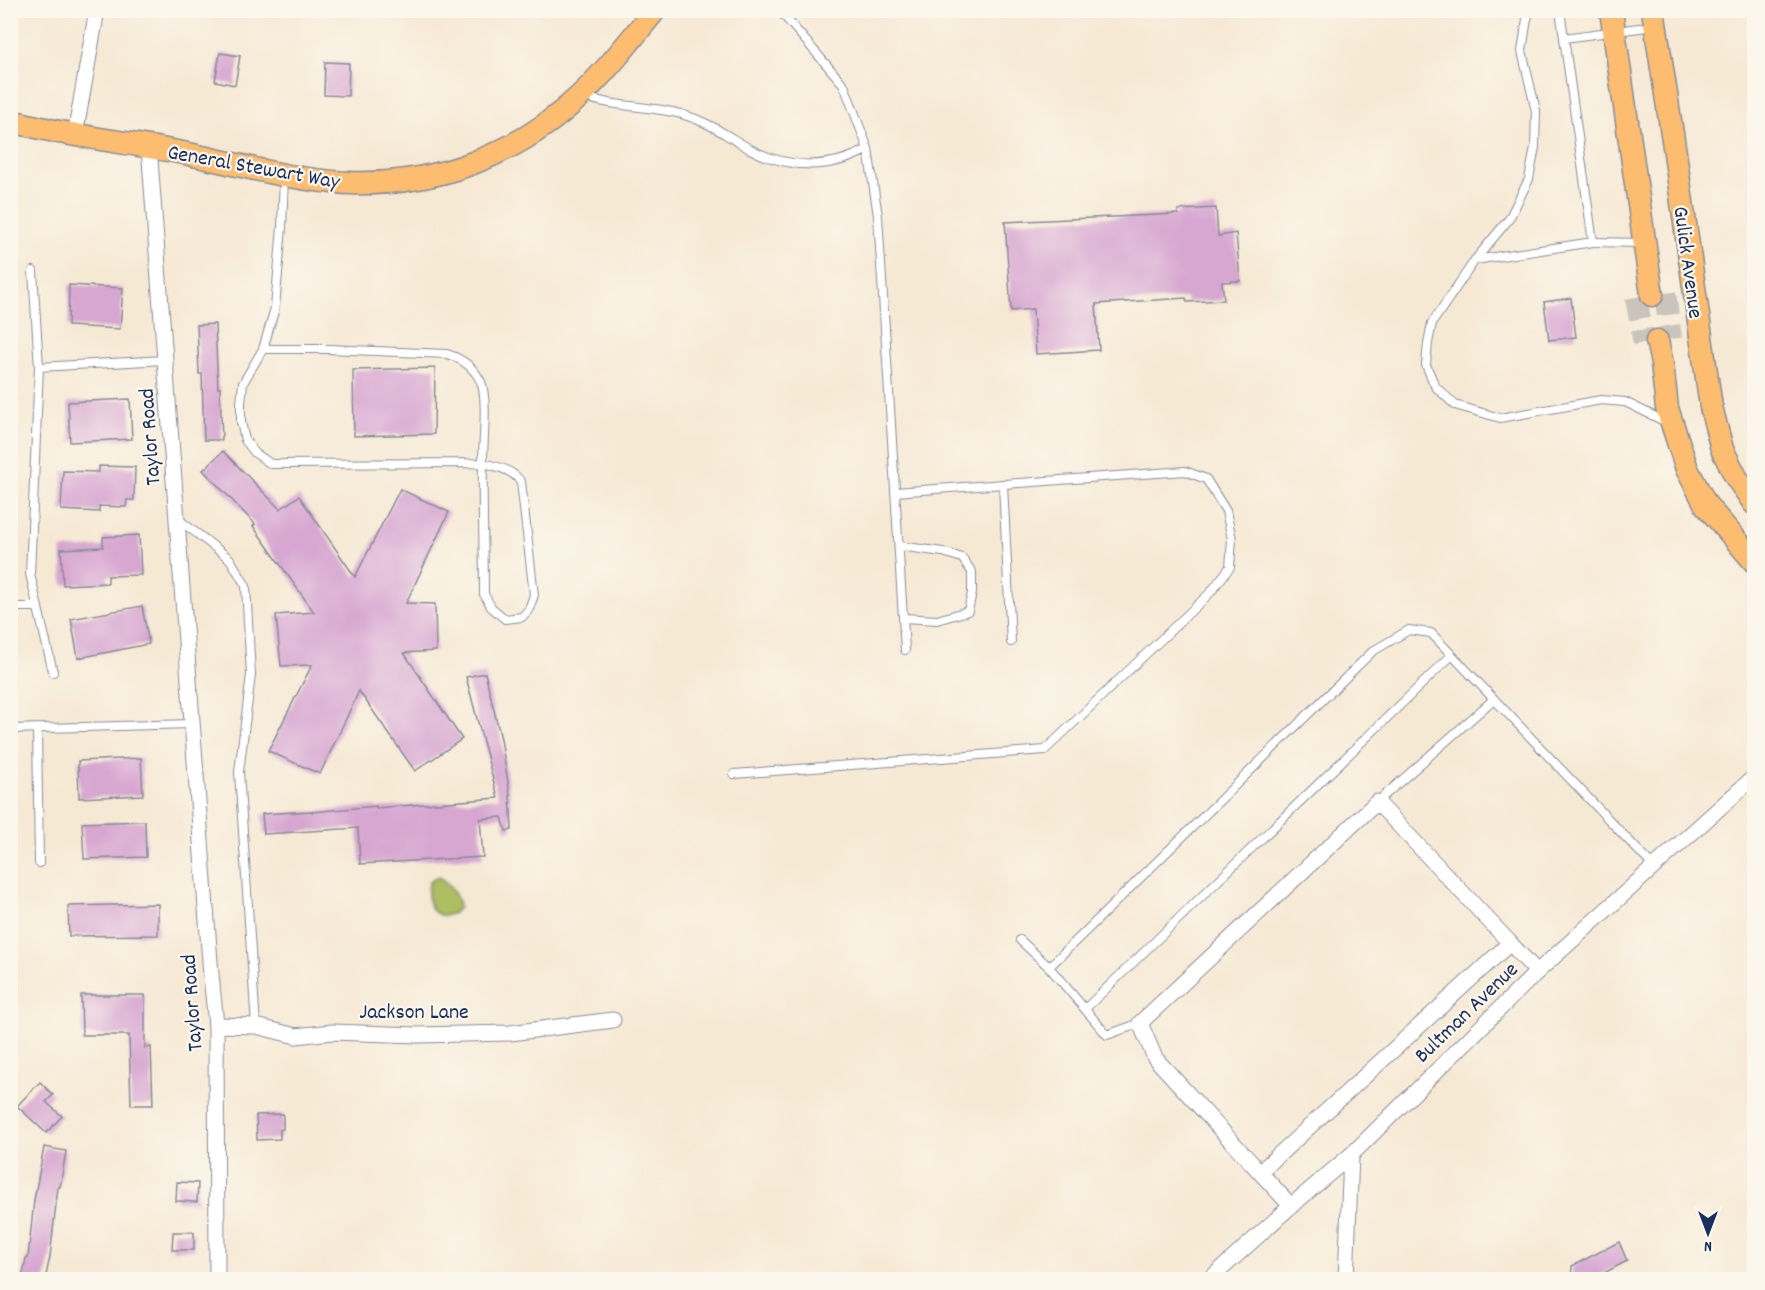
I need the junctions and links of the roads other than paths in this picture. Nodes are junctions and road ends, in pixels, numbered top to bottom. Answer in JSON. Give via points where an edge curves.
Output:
{"nodes":[{"id":1,"x":97,"y":10,"type":"edge"},
{"id":2,"x":655,"y":10,"type":"edge"},
{"id":3,"x":779,"y":10,"type":"edge"},
{"id":4,"x":1530,"y":10,"type":"edge"},
{"id":5,"x":1560,"y":10,"type":"edge"},
{"id":6,"x":1654,"y":18,"type":"edge"},
{"id":7,"x":1612,"y":20,"type":"edge"},
{"id":8,"x":1564,"y":38,"type":"junction"},
{"id":9,"x":580,"y":96,"type":"junction"},
{"id":10,"x":10,"y":121,"type":"edge"},
{"id":11,"x":75,"y":135,"type":"junction"},
{"id":12,"x":149,"y":146,"type":"junction"},
{"id":13,"x":868,"y":149,"type":"junction"},
{"id":14,"x":284,"y":175,"type":"junction"},
{"id":15,"x":1593,"y":242,"type":"junction"},
{"id":16,"x":1645,"y":243,"type":"junction"},
{"id":17,"x":1475,"y":260,"type":"junction"},
{"id":18,"x":33,"y":271,"type":"dead end"},
{"id":19,"x":1651,"y":295,"type":"tunnel mouth"},
{"id":20,"x":1658,"y":347,"type":"tunnel mouth"},
{"id":21,"x":263,"y":349,"type":"junction"},
{"id":22,"x":165,"y":360,"type":"junction"},
{"id":23,"x":39,"y":367,"type":"junction"},
{"id":24,"x":1672,"y":425,"type":"junction"},
{"id":25,"x":483,"y":463,"type":"junction"},
{"id":26,"x":1003,"y":484,"type":"junction"},
{"id":27,"x":895,"y":492,"type":"junction"},
{"id":28,"x":1755,"y":503,"type":"edge"},
{"id":29,"x":177,"y":518,"type":"junction"},
{"id":30,"x":899,"y":546,"type":"junction"},
{"id":31,"x":1755,"y":561,"type":"edge"},
{"id":32,"x":10,"y":607,"type":"edge"},
{"id":33,"x":38,"y":607,"type":"junction"},
{"id":34,"x":903,"y":618,"type":"junction"},
{"id":35,"x":1011,"y":642,"type":"dead end"},
{"id":36,"x":905,"y":650,"type":"dead end"},
{"id":37,"x":1452,"y":655,"type":"junction"},
{"id":38,"x":53,"y":672,"type":"dead end"},
{"id":39,"x":1494,"y":699,"type":"junction"},
{"id":40,"x":192,"y":724,"type":"junction"},
{"id":41,"x":10,"y":729,"type":"edge"},
{"id":42,"x":37,"y":729,"type":"junction"},
{"id":43,"x":734,"y":774,"type":"dead end"},
{"id":44,"x":1755,"y":777,"type":"edge"},
{"id":45,"x":1377,"y":802,"type":"junction"},
{"id":46,"x":39,"y":863,"type":"dead end"},
{"id":47,"x":1654,"y":867,"type":"junction"},
{"id":48,"x":1020,"y":940,"type":"dead end"},
{"id":49,"x":1510,"y":942,"type":"junction"},
{"id":50,"x":1049,"y":967,"type":"junction"},
{"id":51,"x":1537,"y":972,"type":"junction"},
{"id":52,"x":1085,"y":1009,"type":"junction"},
{"id":53,"x":613,"y":1020,"type":"dead end"},
{"id":54,"x":1140,"y":1023,"type":"junction"},
{"id":55,"x":216,"y":1024,"type":"junction"},
{"id":56,"x":256,"y":1026,"type":"junction"},
{"id":57,"x":1351,"y":1155,"type":"junction"},
{"id":58,"x":1260,"y":1172,"type":"junction"},
{"id":59,"x":1291,"y":1206,"type":"junction"},
{"id":60,"x":218,"y":1280,"type":"edge"},
{"id":61,"x":1209,"y":1280,"type":"edge"},
{"id":62,"x":1346,"y":1280,"type":"edge"}],
"edges":[{"from":1,"to":11,"type":"street"},
{"from":2,"to":9,"type":"main road","name":"General Stewart Way"},
{"from":3,"to":13,"type":"lane","via":[[844,85]]},
{"from":4,"to":17,"type":"lane","via":[[1522,51],[1536,111],[1529,179],[1509,219]]},
{"from":5,"to":8,"type":"lane"},
{"from":6,"to":7,"type":"lane"},
{"from":6,"to":28,"type":"main road","name":"Gulick Avenue","via":[[1711,407],[1722,449]]},
{"from":7,"to":8,"type":"lane"},
{"from":7,"to":16,"type":"main road"},
{"from":8,"to":15,"type":"lane"},
{"from":9,"to":13,"type":"lane","via":[[690,117],[714,126],[764,156],[785,162],[822,165]]},
{"from":9,"to":14,"type":"main road","name":"General Stewart Way","via":[[516,143],[448,172],[375,183]]},
{"from":10,"to":11,"type":"main road","name":"General Stewart Way"},
{"from":11,"to":12,"type":"main road","name":"General Stewart Way"},
{"from":12,"to":14,"type":"main road","name":"General Stewart Way"},
{"from":12,"to":22,"type":"street","name":"Taylor Road"},
{"from":13,"to":27,"type":"lane","via":[[878,216]]},
{"from":14,"to":21,"type":"lane","via":[[275,308]]},
{"from":15,"to":16,"type":"lane"},
{"from":15,"to":17,"type":"lane"},
{"from":16,"to":19,"type":"main road"},
{"from":17,"to":24,"type":"lane","via":[[1432,323],[1428,343],[1426,364],[1430,375],[1435,386],[1455,405],[1500,418],[1601,400],[1625,402]]},
{"from":18,"to":23,"type":"lane"},
{"from":20,"to":24,"type":"main road"},
{"from":21,"to":25,"type":"lane","via":[[447,354],[461,358],[481,383]]},
{"from":21,"to":25,"type":"lane","via":[[243,383],[241,403],[245,440],[262,460],[271,464]]},
{"from":22,"to":23,"type":"lane"},
{"from":22,"to":29,"type":"street","name":"Taylor Road"},
{"from":23,"to":33,"type":"lane","via":[[30,574]]},
{"from":24,"to":31,"type":"main road","via":[[1687,469],[1706,506]]},
{"from":25,"to":25,"type":"lane","via":[[484,594],[491,608],[505,619],[522,617],[534,595],[521,482],[516,474]]},
{"from":26,"to":27,"type":"lane"},
{"from":26,"to":35,"type":"lane"},
{"from":26,"to":43,"type":"lane","via":[[1185,471],[1206,479],[1226,511],[1232,539],[1230,567],[1210,593],[1045,750]]},
{"from":27,"to":30,"type":"lane"},
{"from":29,"to":40,"type":"street","name":"Taylor Road"},
{"from":29,"to":56,"type":"lane","via":[[230,559],[246,586],[251,675],[239,772]]},
{"from":30,"to":34,"type":"lane"},
{"from":30,"to":34,"type":"lane","via":[[963,558],[972,572],[968,611],[937,620]]},
{"from":32,"to":33,"type":"lane"},
{"from":33,"to":38,"type":"lane"},
{"from":34,"to":36,"type":"lane"},
{"from":37,"to":39,"type":"lane"},
{"from":37,"to":50,"type":"lane","via":[[1431,633],[1409,630],[1373,651]]},
{"from":37,"to":52,"type":"lane"},
{"from":39,"to":45,"type":"lane"},
{"from":39,"to":47,"type":"lane"},
{"from":40,"to":42,"type":"lane"},
{"from":40,"to":55,"type":"street","name":"Taylor Road"},
{"from":41,"to":42,"type":"lane"},
{"from":42,"to":46,"type":"lane"},
{"from":44,"to":47,"type":"street","name":"Bultman Avenue"},
{"from":45,"to":49,"type":"street"},
{"from":45,"to":54,"type":"street"},
{"from":47,"to":51,"type":"street","name":"Bultman Avenue"},
{"from":48,"to":50,"type":"lane"},
{"from":49,"to":51,"type":"street"},
{"from":49,"to":58,"type":"street"},
{"from":50,"to":52,"type":"lane"},
{"from":51,"to":57,"type":"street","name":"Bultman Avenue"},
{"from":52,"to":54,"type":"lane","via":[[1107,1035]]},
{"from":53,"to":56,"type":"street","name":"Jackson Lane","via":[[510,1033],[418,1035],[332,1032],[296,1036]]},
{"from":54,"to":58,"type":"street","via":[[1155,1058]]},
{"from":55,"to":56,"type":"street","name":"Jackson Lane"},
{"from":55,"to":60,"type":"street","name":"Taylor Road"},
{"from":57,"to":59,"type":"street","name":"Bultman Avenue"},
{"from":57,"to":62,"type":"street"},
{"from":58,"to":59,"type":"street"},
{"from":59,"to":61,"type":"street","name":"Bultman Avenue"}]}
